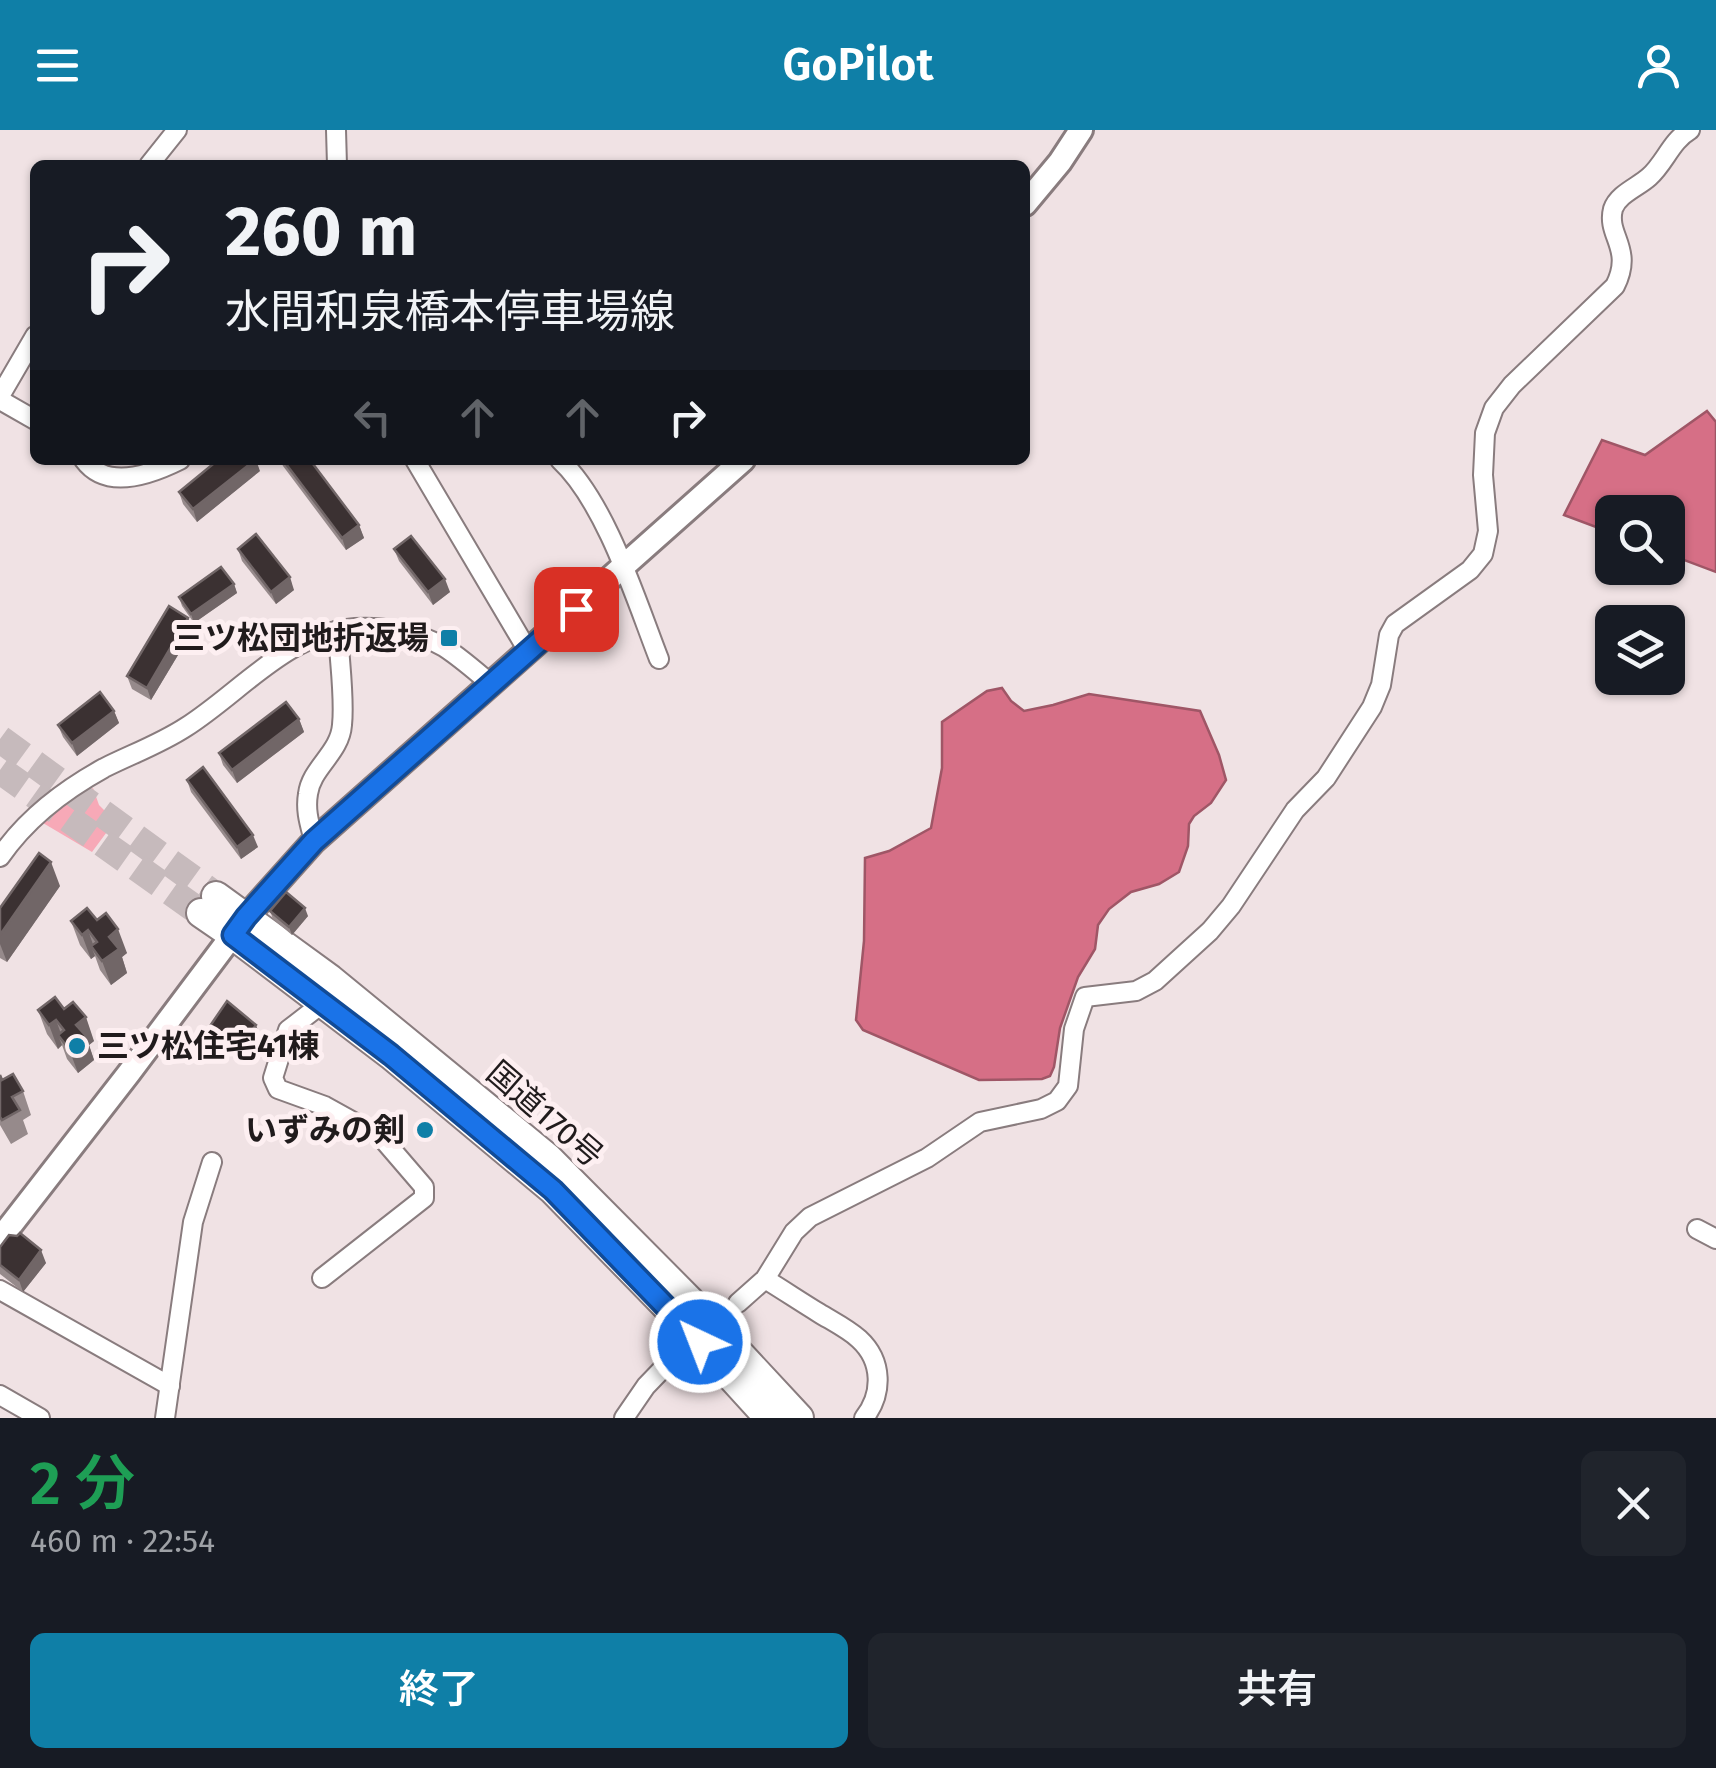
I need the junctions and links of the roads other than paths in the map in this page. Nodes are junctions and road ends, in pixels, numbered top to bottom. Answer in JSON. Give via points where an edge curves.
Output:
{"nodes":[{"id":1,"x":177,"y":130,"type":"edge"},
{"id":2,"x":336,"y":130,"type":"edge"},
{"id":3,"x":1081,"y":130,"type":"edge"},
{"id":4,"x":1690,"y":130,"type":"edge"},
{"id":5,"x":153,"y":160,"type":"edge"},
{"id":6,"x":336,"y":160,"type":"edge"},
{"id":7,"x":1030,"y":198,"type":"edge"},
{"id":8,"x":30,"y":345,"type":"edge"},
{"id":9,"x":0,"y":398,"type":"edge"},
{"id":10,"x":30,"y":417,"type":"edge"},
{"id":11,"x":88,"y":465,"type":"edge"},
{"id":12,"x":169,"y":465,"type":"edge"},
{"id":13,"x":418,"y":465,"type":"edge"},
{"id":14,"x":565,"y":465,"type":"edge"},
{"id":15,"x":736,"y":465,"type":"edge"},
{"id":16,"x":623,"y":567,"type":"junction"},
{"id":17,"x":338,"y":630,"type":"junction"},
{"id":18,"x":528,"y":651,"type":"junction"},
{"id":19,"x":659,"y":659,"type":"dead end"},
{"id":20,"x":492,"y":684,"type":"junction"},
{"id":21,"x":314,"y":841,"type":"junction"},
{"id":22,"x":0,"y":856,"type":"edge"},
{"id":23,"x":208,"y":904,"type":"tunnel mouth"},
{"id":24,"x":240,"y":926,"type":"junction"},
{"id":25,"x":323,"y":1003,"type":"junction"},
{"id":26,"x":212,"y":1162,"type":"dead end"},
{"id":27,"x":1696,"y":1230,"type":"dead end"},
{"id":28,"x":0,"y":1239,"type":"edge"},
{"id":29,"x":1716,"y":1239,"type":"edge"},
{"id":30,"x":322,"y":1278,"type":"dead end"},
{"id":31,"x":765,"y":1278,"type":"junction"},
{"id":32,"x":0,"y":1290,"type":"edge"},
{"id":33,"x":738,"y":1303,"type":"tunnel mouth"},
{"id":34,"x":672,"y":1358,"type":"tunnel mouth"},
{"id":35,"x":170,"y":1386,"type":"junction"},
{"id":36,"x":0,"y":1395,"type":"edge"},
{"id":37,"x":40,"y":1418,"type":"edge"},
{"id":38,"x":165,"y":1418,"type":"edge"},
{"id":39,"x":624,"y":1418,"type":"edge"},
{"id":40,"x":769,"y":1418,"type":"edge"},
{"id":41,"x":798,"y":1418,"type":"edge"},
{"id":42,"x":864,"y":1418,"type":"edge"}],
"edges":[{"from":1,"to":5,"type":"street"},
{"from":2,"to":6,"type":"street"},
{"from":3,"to":7,"type":"main road"},
{"from":4,"to":31,"type":"street","via":[[1614,207],[1622,252],[1614,286],[1494,408],[1484,433],[1483,554],[1396,624],[1372,707],[1231,906],[1155,981],[1136,991],[1085,997],[1068,1086],[1058,1101],[980,1122],[927,1158],[810,1218]]},
{"from":8,"to":9,"type":"street"},
{"from":9,"to":10,"type":"street"},
{"from":11,"to":12,"type":"street","via":[[116,477],[144,476]]},
{"from":13,"to":18,"type":"street"},
{"from":14,"to":16,"type":"street"},
{"from":15,"to":16,"type":"main road"},
{"from":16,"to":18,"type":"main road"},
{"from":16,"to":19,"type":"street"},
{"from":17,"to":20,"type":"street","via":[[405,633],[442,646]]},
{"from":17,"to":21,"type":"street","via":[[342,728],[308,790]]},
{"from":17,"to":22,"type":"street","via":[[288,650],[188,726],[66,792],[32,818]]},
{"from":18,"to":20,"type":"main road"},
{"from":20,"to":21,"type":"main road"},
{"from":21,"to":24,"type":"main road"},
{"from":23,"to":24,"type":"highway","name":"国道170号"},
{"from":24,"to":25,"type":"highway","name":"国道170号"},
{"from":24,"to":28,"type":"main road"},
{"from":24,"to":41,"type":"highway","name":"国道170号","via":[[330,980],[548,1158]]},
{"from":25,"to":30,"type":"street","via":[[288,1030],[273,1078],[278,1089],[326,1106],[380,1137],[424,1187],[424,1198]]},
{"from":25,"to":40,"type":"highway","name":"国道170号","via":[[553,1190]]},
{"from":26,"to":35,"type":"street","via":[[193,1222]]},
{"from":27,"to":29,"type":"street"},
{"from":31,"to":33,"type":"street"},
{"from":31,"to":42,"type":"street","via":[[860,1340],[873,1358],[878,1391]]},
{"from":32,"to":35,"type":"street"},
{"from":34,"to":39,"type":"street"},
{"from":35,"to":38,"type":"street"},
{"from":36,"to":37,"type":"street"}]}
